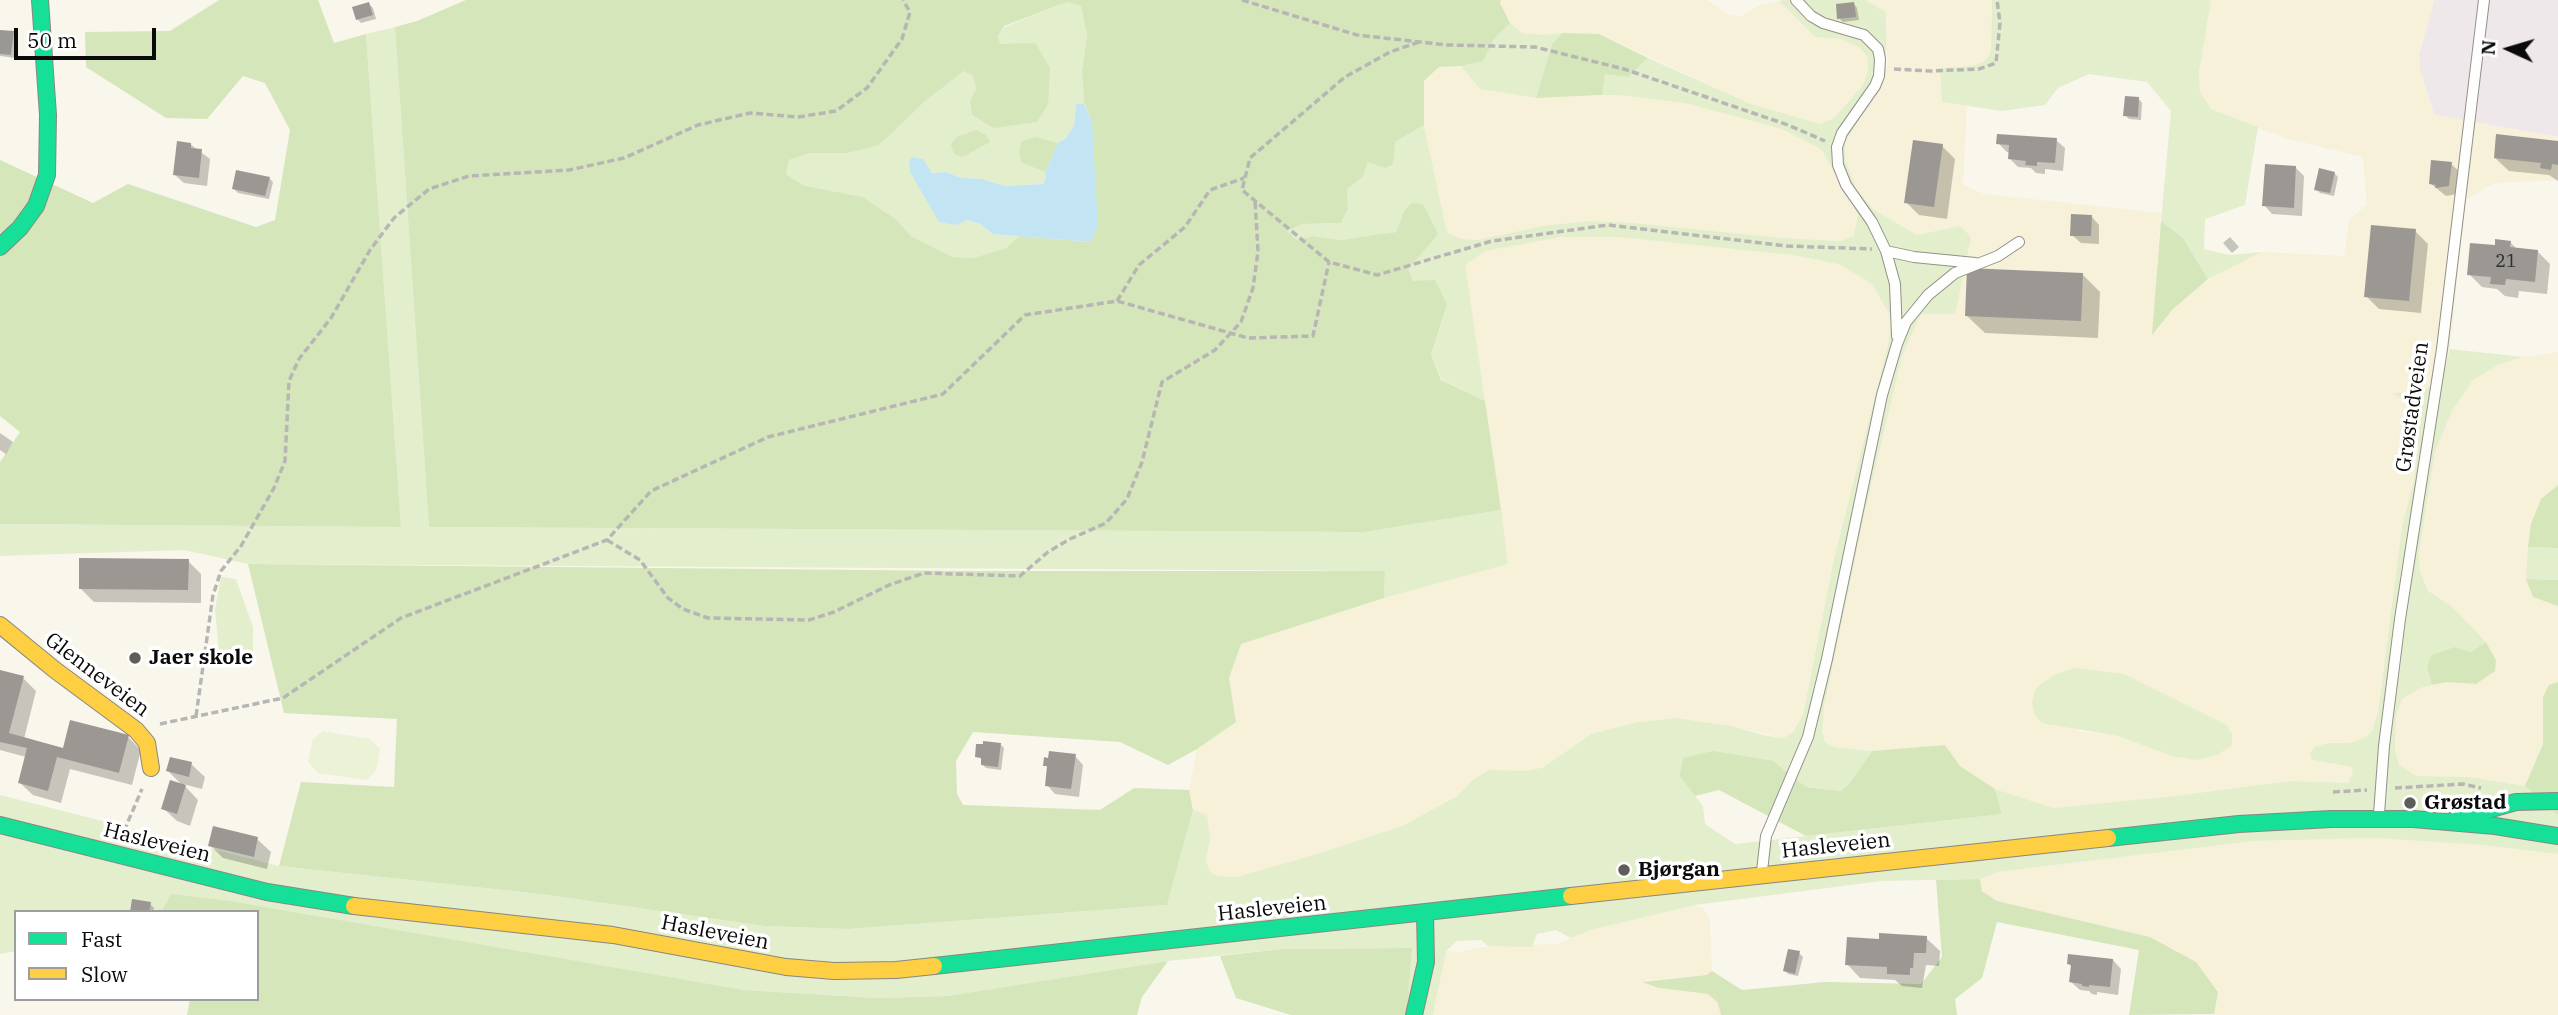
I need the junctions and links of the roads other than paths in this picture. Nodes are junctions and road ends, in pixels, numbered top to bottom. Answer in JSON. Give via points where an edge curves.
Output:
{"nodes":[{"id":1,"x":40,"y":0,"type":"edge"},
{"id":2,"x":1796,"y":0,"type":"edge"},
{"id":3,"x":2484,"y":0,"type":"edge"},
{"id":4,"x":2019,"y":242,"type":"dead end"},
{"id":5,"x":0,"y":247,"type":"edge"},
{"id":6,"x":1886,"y":251,"type":"junction"},
{"id":7,"x":1976,"y":263,"type":"junction"},
{"id":8,"x":1897,"y":344,"type":"junction"},
{"id":9,"x":0,"y":625,"type":"edge"},
{"id":10,"x":151,"y":768,"type":"road end"},
{"id":11,"x":2558,"y":801,"type":"edge"},
{"id":12,"x":2379,"y":818,"type":"junction"},
{"id":13,"x":2449,"y":821,"type":"junction"},
{"id":14,"x":0,"y":825,"type":"edge"},
{"id":15,"x":2558,"y":836,"type":"edge"},
{"id":16,"x":1762,"y":874,"type":"junction"},
{"id":17,"x":1425,"y":913,"type":"junction"},
{"id":18,"x":1414,"y":1015,"type":"edge"}],
"edges":[{"from":1,"to":5,"type":"main road","via":[[47,175],[36,206]]},
{"from":2,"to":6,"type":"lane","name":"Hasleveien","via":[[1811,16],[1852,30],[1878,49],[1881,68],[1875,86],[1842,133],[1838,165]]},
{"from":3,"to":12,"type":"lane","name":"Grøstadveien","via":[[2442,349],[2400,619]]},
{"from":4,"to":7,"type":"lane","name":"Hasleveien"},
{"from":6,"to":7,"type":"lane"},
{"from":6,"to":8,"type":"lane","name":"Hasleveien","via":[[1895,284]]},
{"from":7,"to":8,"type":"lane","name":"Hasleveien","via":[[1927,295],[1906,322]]},
{"from":8,"to":16,"type":"lane","name":"Hasleveien","via":[[1808,737],[1769,828]]},
{"from":9,"to":10,"type":"main road","name":"Glenneveien","via":[[136,730],[147,743]]},
{"from":11,"to":13,"type":"main road","via":[[2516,802]]},
{"from":12,"to":13,"type":"main road","name":"Hasleveien"},
{"from":12,"to":16,"type":"main road","name":"Hasleveien","via":[[2239,824]]},
{"from":13,"to":15,"type":"main road","name":"Hasleveien"},
{"from":14,"to":17,"type":"main road","name":"Hasleveien","via":[[267,892],[613,935],[786,967],[834,971],[960,964]]},
{"from":16,"to":17,"type":"main road","name":"Hasleveien"},
{"from":17,"to":18,"type":"main road","via":[[1426,962]]}]}
